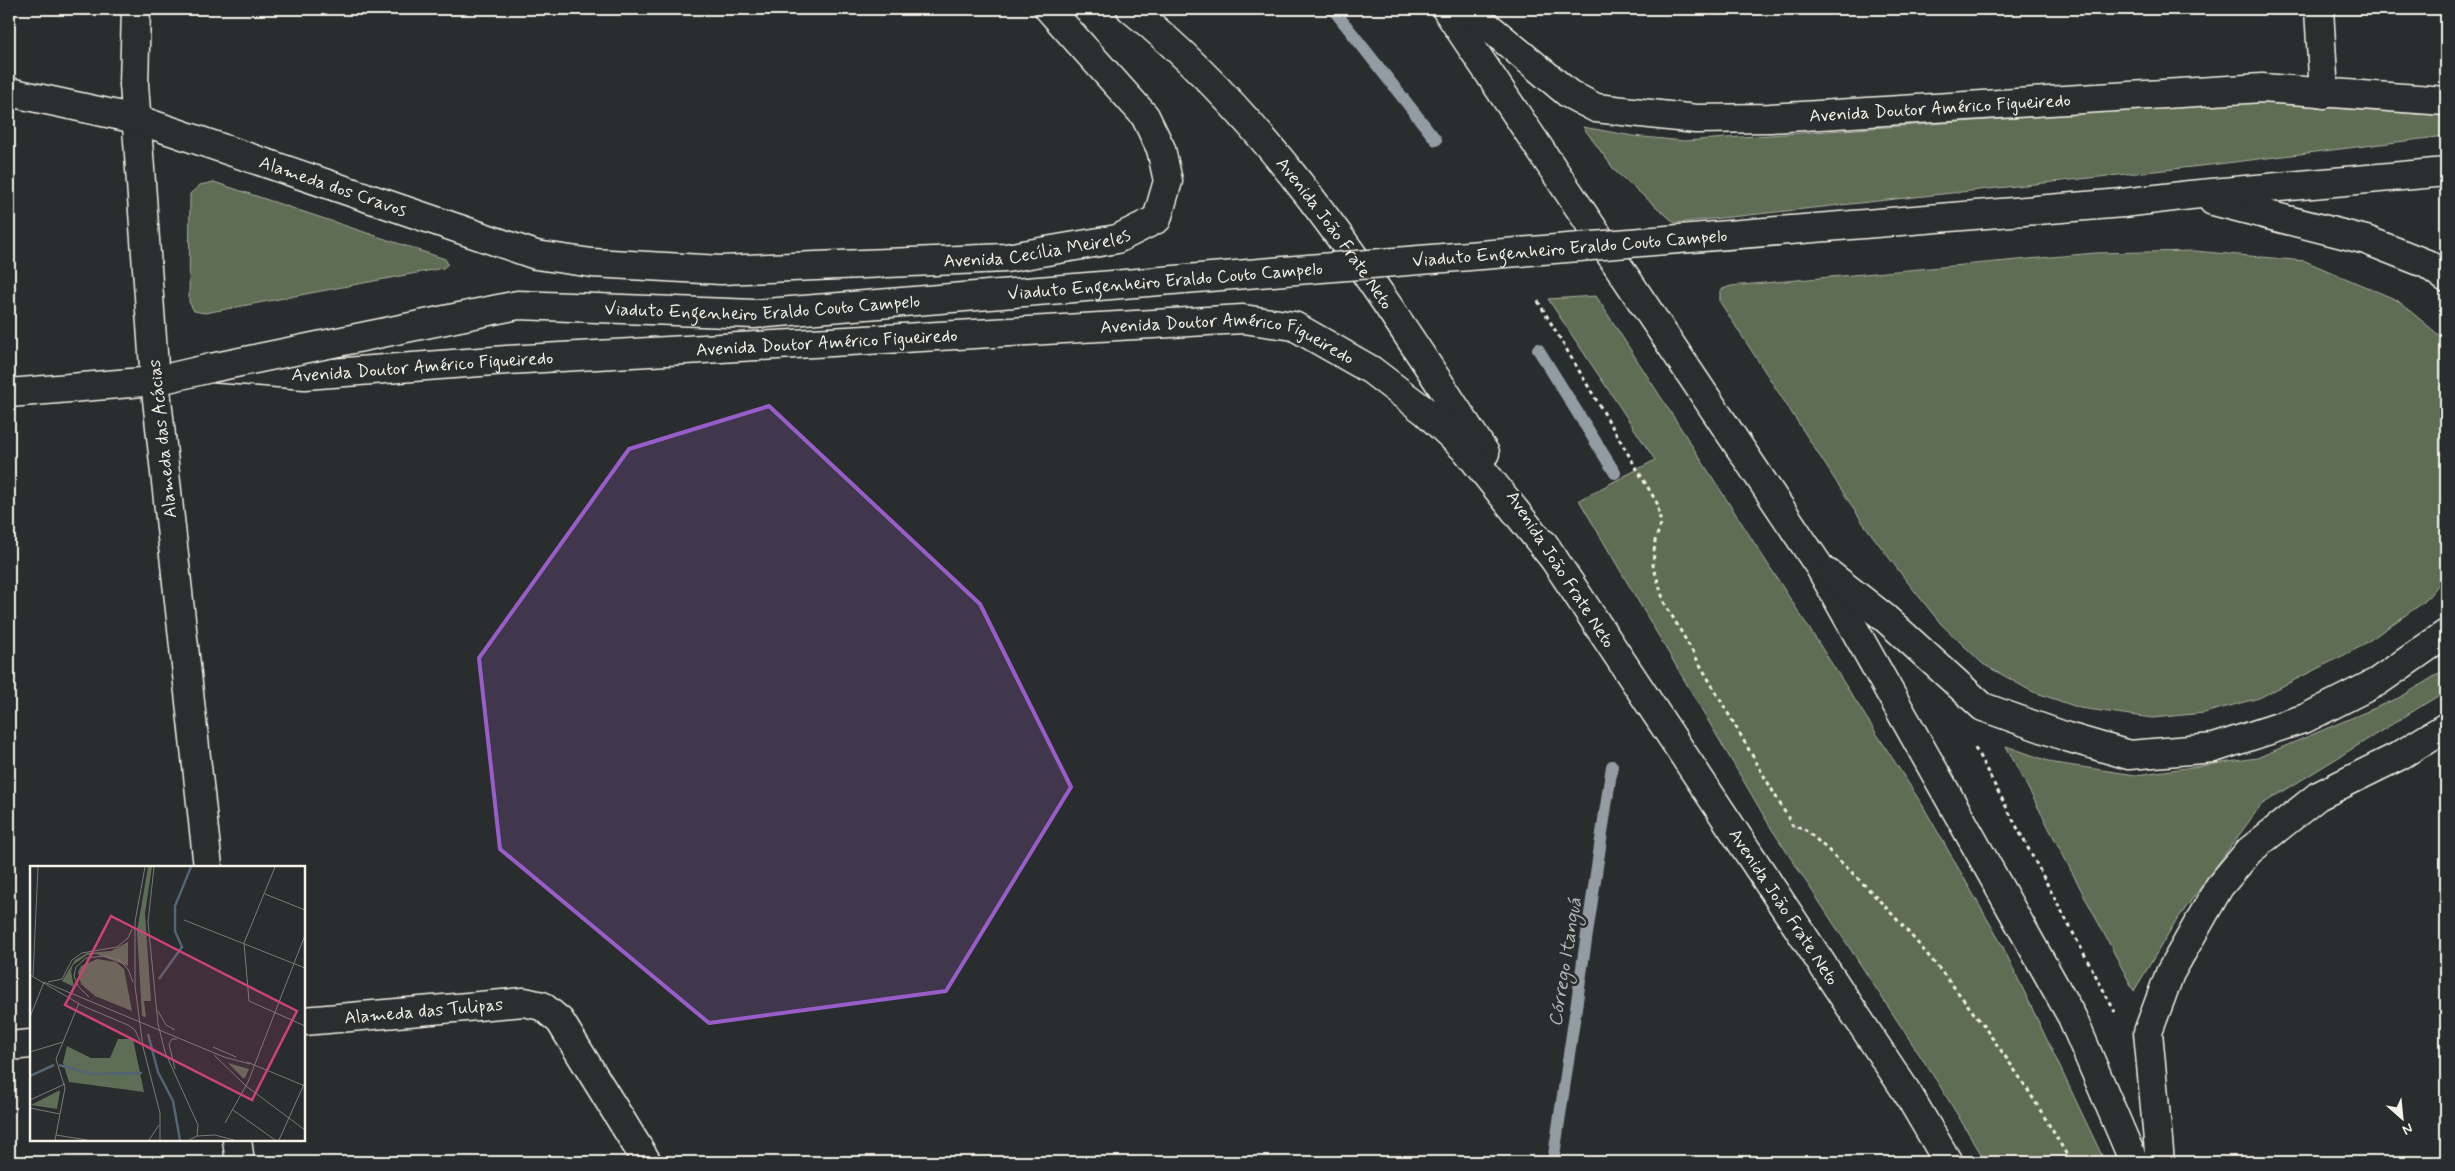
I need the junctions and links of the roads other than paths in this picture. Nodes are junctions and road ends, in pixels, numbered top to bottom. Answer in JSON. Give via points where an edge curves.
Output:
{"nodes":[{"id":1,"x":136,"y":9,"type":"edge"},
{"id":2,"x":1049,"y":9,"type":"edge"},
{"id":3,"x":1131,"y":9,"type":"edge"},
{"id":4,"x":1446,"y":9,"type":"edge"},
{"id":5,"x":1467,"y":9,"type":"edge"},
{"id":6,"x":2319,"y":9,"type":"edge"},
{"id":7,"x":9,"y":92,"type":"edge"},
{"id":8,"x":2324,"y":94,"type":"junction"},
{"id":9,"x":2446,"y":102,"type":"edge"},
{"id":10,"x":136,"y":119,"type":"junction"},
{"id":11,"x":2446,"y":172,"type":"edge"},
{"id":12,"x":2190,"y":194,"type":"junction"},
{"id":13,"x":659,"y":268,"type":"joint"},
{"id":14,"x":2446,"y":278,"type":"edge"},
{"id":15,"x":212,"y":368,"type":"junction"},
{"id":16,"x":155,"y":381,"type":"junction"},
{"id":17,"x":9,"y":393,"type":"edge"},
{"id":18,"x":1554,"y":559,"type":"junction"},
{"id":19,"x":1819,"y":566,"type":"junction"},
{"id":20,"x":2446,"y":634,"type":"edge"},
{"id":21,"x":2446,"y":727,"type":"edge"},
{"id":22,"x":208,"y":866,"type":"edge"},
{"id":23,"x":305,"y":1021,"type":"edge"},
{"id":24,"x":30,"y":1044,"type":"edge"},
{"id":25,"x":9,"y":1046,"type":"edge"},
{"id":26,"x":237,"y":1141,"type":"edge"},
{"id":27,"x":240,"y":1162,"type":"edge"},
{"id":28,"x":647,"y":1162,"type":"edge"},
{"id":29,"x":1948,"y":1162,"type":"edge"},
{"id":30,"x":2134,"y":1162,"type":"edge"},
{"id":31,"x":2160,"y":1162,"type":"edge"}],
"edges":[{"from":1,"to":10,"type":"main road","name":"Alameda das Acácias"},
{"from":2,"to":13,"type":"main road","name":"Avenida Cecília Meireles","via":[[1145,116],[1161,149],[1168,181],[1157,219],[1117,239],[1006,258],[720,270]]},
{"from":3,"to":18,"type":"main road","name":"Avenida João Frate Neto","via":[[1202,73],[1264,140],[1381,296]]},
{"from":4,"to":19,"type":"main road"},
{"from":5,"to":8,"type":"main road","name":"Avenida Doutor Américo Figueiredo","via":[[1569,94],[1596,108],[1676,118],[1770,118],[2262,88]]},
{"from":6,"to":8,"type":"main road"},
{"from":7,"to":10,"type":"main road","name":"Alameda dos Cravos"},
{"from":8,"to":9,"type":"main road","name":"Avenida Doutor Américo Figueiredo"},
{"from":10,"to":13,"type":"main road","name":"Alameda dos Cravos","via":[[536,255]]},
{"from":10,"to":16,"type":"main road","name":"Alameda das Acácias"},
{"from":11,"to":12,"type":"main road"},
{"from":12,"to":14,"type":"main road","via":[[2366,240],[2427,264]]},
{"from":12,"to":15,"type":"main road","name":"Viaduto Engenheiro Eraldo Couto Campelo","bridge":true,"via":[[2123,203],[754,314],[518,305]]},
{"from":15,"to":16,"type":"main road","name":"Avenida Doutor Américo Figueiredo"},
{"from":15,"to":18,"type":"main road","name":"Avenida Doutor Américo Figueiredo","via":[[306,375],[507,360],[1242,319],[1294,326],[1372,370],[1426,412],[1467,451]]},
{"from":16,"to":17,"type":"main road","name":"Avenida Doutor Américo Figueiredo"},
{"from":16,"to":22,"type":"main road","name":"Alameda das Acácias"},
{"from":18,"to":29,"type":"main road","name":"Avenida João Frate Neto","via":[[1908,1094]]},
{"from":19,"to":20,"type":"main road","via":[[1885,618],[1983,707],[2129,755],[2214,748],[2306,718],[2377,682]]},
{"from":19,"to":30,"type":"main road","via":[[2072,1016]]},
{"from":21,"to":31,"type":"main road","via":[[2399,756],[2318,796],[2249,851],[2219,887],[2170,973],[2148,1032]]},
{"from":23,"to":28,"type":"main road","name":"Alameda das Tulipas","via":[[524,1002],[542,1006],[560,1021]]},
{"from":24,"to":25,"type":"main road"},
{"from":26,"to":27,"type":"main road"}]}
